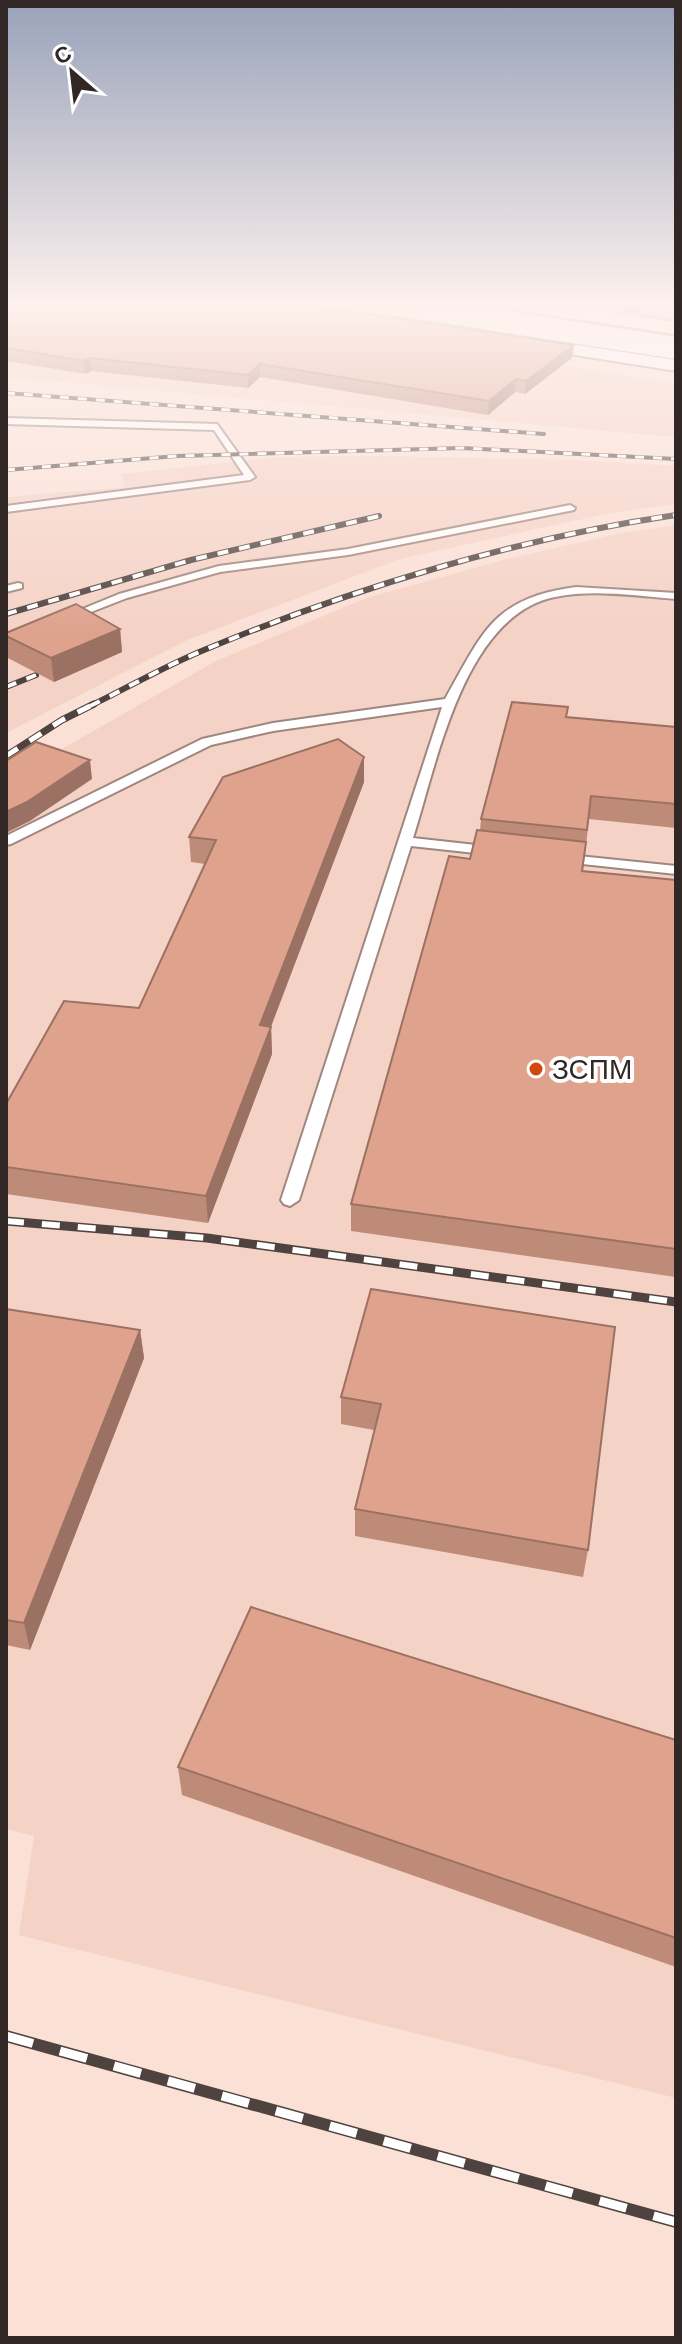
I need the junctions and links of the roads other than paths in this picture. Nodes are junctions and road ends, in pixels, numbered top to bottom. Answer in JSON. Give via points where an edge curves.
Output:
{"nodes":[{"id":1,"x":6,"y":421,"type":"edge"},
{"id":2,"x":570,"y":508,"type":"dead end"},
{"id":3,"x":6,"y":509,"type":"edge"},
{"id":4,"x":676,"y":596,"type":"edge"},
{"id":5,"x":50,"y":625,"type":"edge"},
{"id":6,"x":450,"y":702,"type":"junction"},
{"id":7,"x":6,"y":841,"type":"edge"},
{"id":8,"x":406,"y":841,"type":"junction"},
{"id":9,"x":517,"y":853,"type":"edge"},
{"id":10,"x":549,"y":856,"type":"edge"},
{"id":11,"x":676,"y":870,"type":"edge"},
{"id":12,"x":290,"y":1200,"type":"dead end"}],
"edges":[{"from":1,"to":3,"type":"lane","via":[[217,427],[250,477]]},
{"from":2,"to":5,"type":"lane","via":[[348,552],[219,569],[123,596]]},
{"from":4,"to":6,"type":"lane","via":[[578,590],[528,601],[490,632]]},
{"from":6,"to":7,"type":"lane","via":[[273,727],[207,742]]},
{"from":6,"to":8,"type":"lane"},
{"from":8,"to":9,"type":"lane"},
{"from":8,"to":12,"type":"lane"},
{"from":10,"to":11,"type":"lane"}]}
